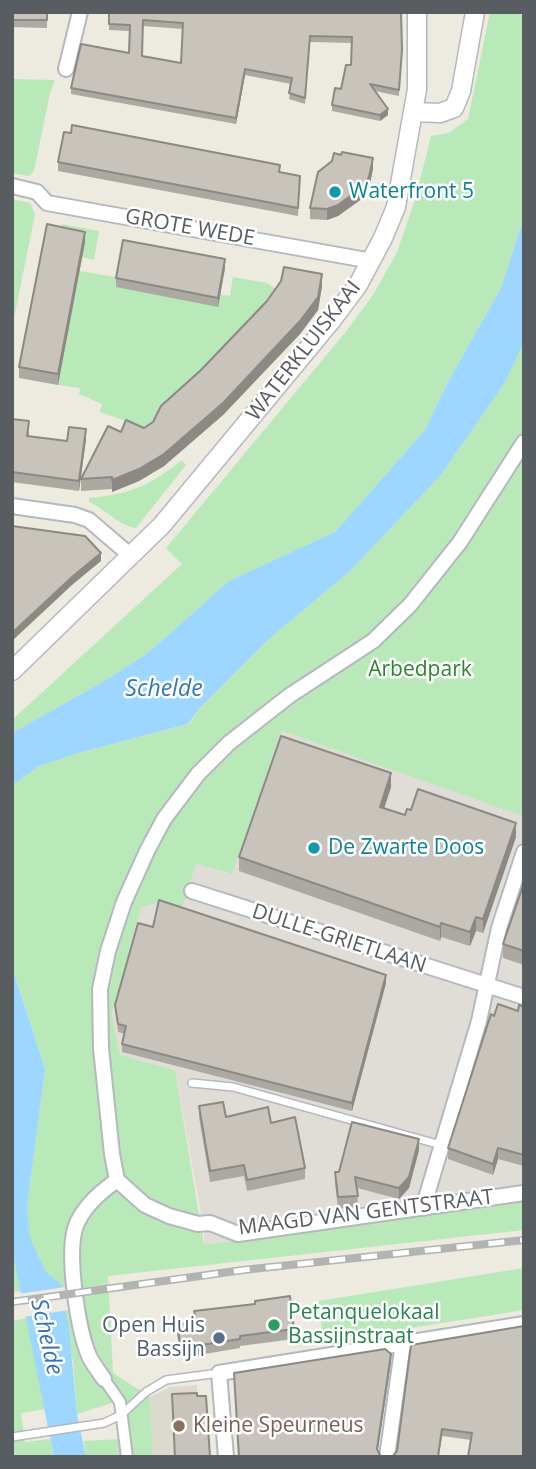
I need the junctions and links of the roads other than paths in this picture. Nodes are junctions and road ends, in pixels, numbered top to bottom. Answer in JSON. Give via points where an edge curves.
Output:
{"nodes":[{"id":1,"x":80,"y":12,"type":"edge"},
{"id":2,"x":417,"y":12,"type":"edge"},
{"id":3,"x":475,"y":12,"type":"edge"},
{"id":4,"x":66,"y":69,"type":"dead end"},
{"id":5,"x":414,"y":112,"type":"junction"},
{"id":6,"x":12,"y":186,"type":"edge"},
{"id":7,"x":372,"y":261,"type":"junction"},
{"id":8,"x":524,"y":442,"type":"edge"},
{"id":9,"x":12,"y":506,"type":"edge"},
{"id":10,"x":131,"y":556,"type":"junction"},
{"id":11,"x":12,"y":671,"type":"edge"},
{"id":12,"x":524,"y":852,"type":"edge"},
{"id":13,"x":192,"y":891,"type":"dead end"},
{"id":14,"x":485,"y":986,"type":"junction"},
{"id":15,"x":524,"y":997,"type":"edge"},
{"id":16,"x":192,"y":1083,"type":"dead end"},
{"id":17,"x":441,"y":1145,"type":"junction"},
{"id":18,"x":117,"y":1180,"type":"junction"},
{"id":19,"x":524,"y":1193,"type":"edge"},
{"id":20,"x":423,"y":1208,"type":"junction"},
{"id":21,"x":524,"y":1324,"type":"edge"},
{"id":22,"x":403,"y":1343,"type":"junction"},
{"id":23,"x":219,"y":1373,"type":"junction"},
{"id":24,"x":104,"y":1379,"type":"joint"},
{"id":25,"x":121,"y":1415,"type":"junction"},
{"id":26,"x":12,"y":1437,"type":"edge"},
{"id":27,"x":127,"y":1457,"type":"edge"},
{"id":28,"x":226,"y":1457,"type":"edge"},
{"id":29,"x":387,"y":1457,"type":"edge"}],
"edges":[{"from":1,"to":4,"type":"street"},
{"from":2,"to":5,"type":"street","name":"WATERKLUISKAAI"},
{"from":3,"to":5,"type":"street","via":[[454,108],[440,113]]},
{"from":5,"to":7,"type":"street","name":"WATERKLUISKAAI","via":[[396,207]]},
{"from":6,"to":7,"type":"street","name":"GROTE WEDE","via":[[37,192],[47,202]]},
{"from":7,"to":10,"type":"street","name":"WATERKLUISKAAI","via":[[331,321],[162,525]]},
{"from":8,"to":18,"type":"street","via":[[475,520],[410,605],[373,641],[289,696],[229,743],[198,774],[164,820],[124,902],[100,989],[102,1055]]},
{"from":9,"to":10,"type":"street","via":[[89,520]]},
{"from":10,"to":11,"type":"street","name":"WATERKLUISKAAI"},
{"from":12,"to":14,"type":"street"},
{"from":13,"to":14,"type":"street","name":"DULLE-GRIETLAAN"},
{"from":14,"to":15,"type":"street","name":"DULLE-GRIETLAAN"},
{"from":14,"to":17,"type":"street","via":[[479,1021]]},
{"from":16,"to":17,"type":"lane","via":[[233,1087]]},
{"from":17,"to":20,"type":"street"},
{"from":18,"to":20,"type":"street","name":"MAAGD VAN GENTSTRAAT","via":[[145,1205],[169,1216],[210,1223],[238,1234]]},
{"from":18,"to":24,"type":"street","via":[[89,1204],[76,1225],[73,1252],[83,1335]]},
{"from":19,"to":20,"type":"street","name":"MAAGD VAN GENTSTRAAT"},
{"from":21,"to":22,"type":"street"},
{"from":22,"to":23,"type":"street"},
{"from":22,"to":29,"type":"street"},
{"from":23,"to":25,"type":"lane","via":[[166,1380]]},
{"from":23,"to":28,"type":"street"},
{"from":24,"to":25,"type":"street","via":[[120,1402]]},
{"from":25,"to":26,"type":"lane","via":[[104,1423]]},
{"from":25,"to":27,"type":"street"}]}
